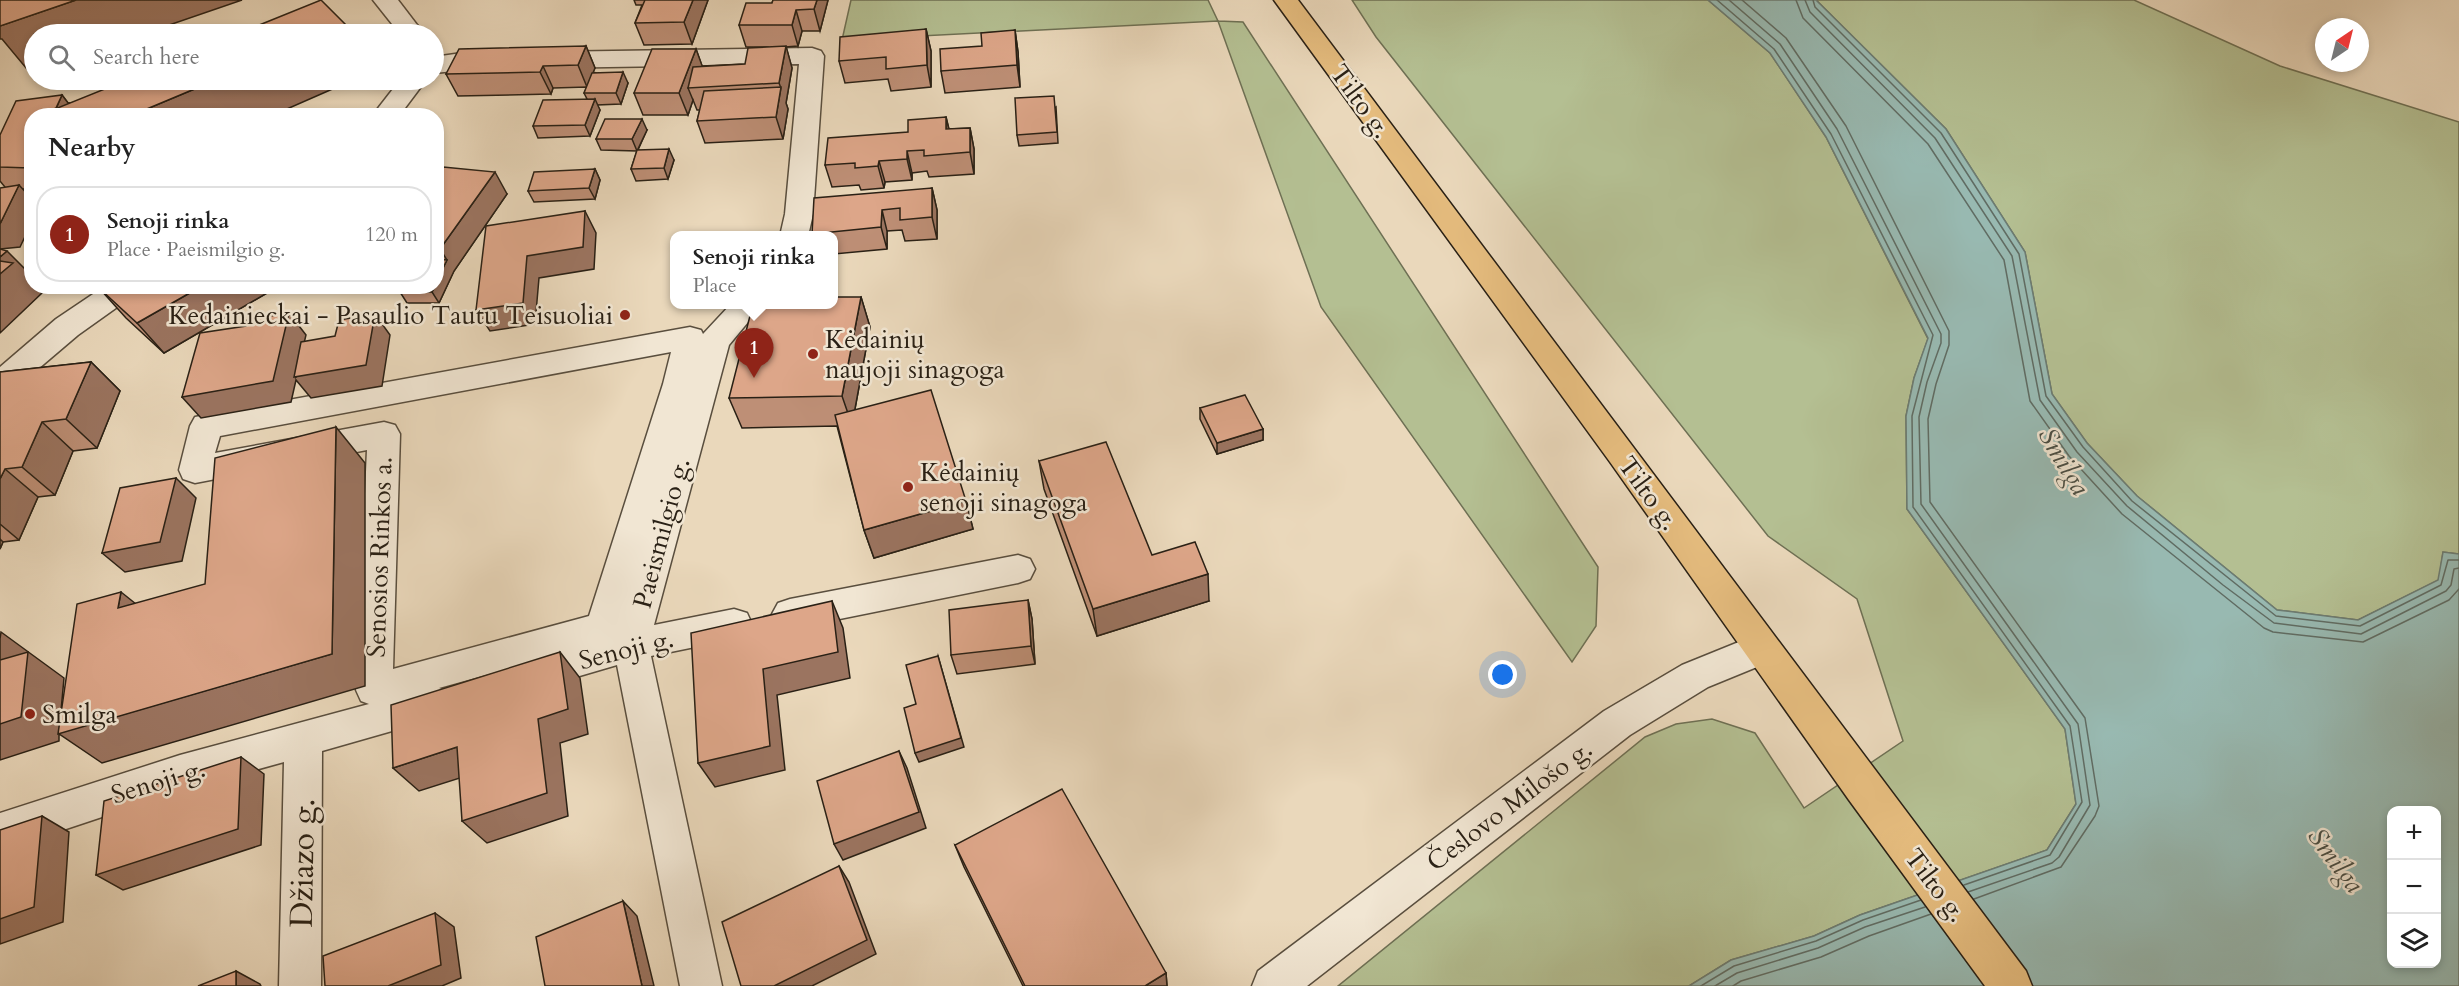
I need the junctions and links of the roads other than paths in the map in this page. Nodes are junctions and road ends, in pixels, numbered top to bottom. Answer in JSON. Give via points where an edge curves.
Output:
{"nodes":[{"id":1,"x":385,"y":0,"type":"edge"},
{"id":2,"x":1286,"y":0,"type":"edge"},
{"id":3,"x":404,"y":24,"type":"edge"},
{"id":4,"x":444,"y":64,"type":"edge"},
{"id":5,"x":405,"y":90,"type":"edge"},
{"id":6,"x":391,"y":108,"type":"edge"},
{"id":7,"x":795,"y":231,"type":"edge"},
{"id":8,"x":115,"y":294,"type":"edge"},
{"id":9,"x":744,"y":309,"type":"edge"},
{"id":10,"x":690,"y":338,"type":"joint"},
{"id":11,"x":0,"y":384,"type":"edge"},
{"id":12,"x":1018,"y":569,"type":"dead end"},
{"id":13,"x":631,"y":645,"type":"junction"},
{"id":14,"x":1761,"y":649,"type":"junction"},
{"id":15,"x":303,"y":740,"type":"junction"},
{"id":16,"x":0,"y":832,"type":"edge"},
{"id":17,"x":300,"y":986,"type":"edge"},
{"id":18,"x":701,"y":986,"type":"edge"},
{"id":19,"x":1273,"y":986,"type":"edge"},
{"id":20,"x":2012,"y":986,"type":"edge"}],
"edges":[{"from":1,"to":3,"type":"street"},
{"from":2,"to":14,"type":"main road","name":"Tilto g."},
{"from":4,"to":7,"type":"street","via":[[812,56]]},
{"from":5,"to":6,"type":"street"},
{"from":8,"to":11,"type":"street","via":[[67,327]]},
{"from":9,"to":13,"type":"street","name":"Paeismilgio g.","via":[[716,340]]},
{"from":10,"to":10,"type":"street","name":"Senosios Rinkos a.","via":[[206,426],[195,470],[384,434],[374,690],[603,627]]},
{"from":12,"to":13,"type":"street","name":"Senoji g."},
{"from":13,"to":15,"type":"street","name":"Senoji g."},
{"from":13,"to":18,"type":"street","name":"Paeismilgio g."},
{"from":14,"to":19,"type":"street","name":"Česlovo Milošo g.","via":[[1695,676],[1617,723]]},
{"from":14,"to":20,"type":"main road","name":"Tilto g."},
{"from":15,"to":16,"type":"street","name":"Senoji g.","via":[[180,773]]},
{"from":15,"to":17,"type":"street","name":"Džiazo g."}]}
